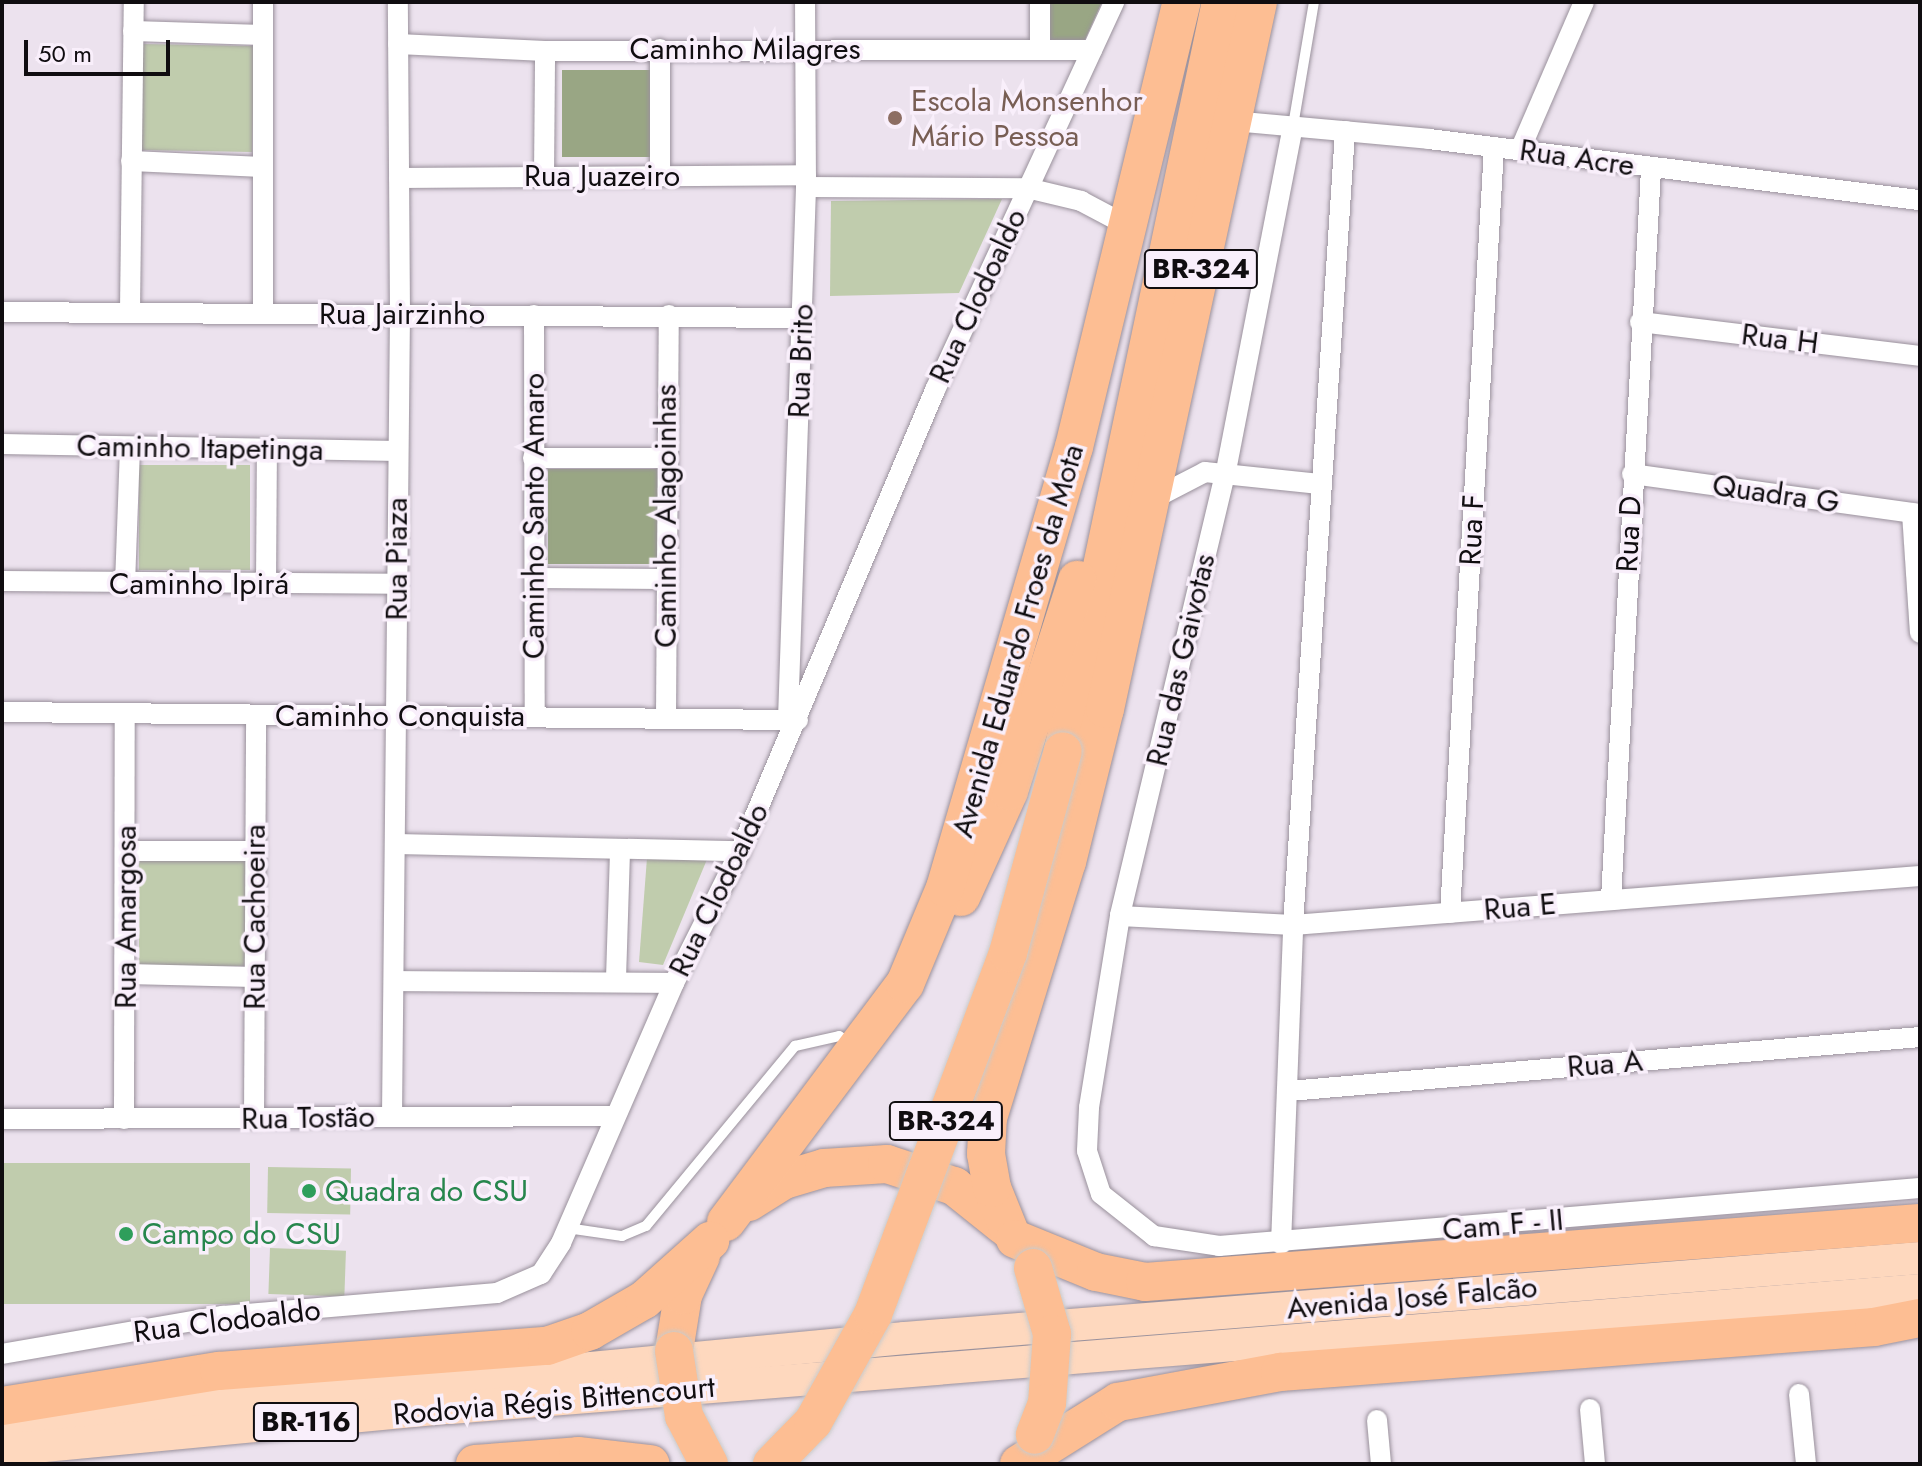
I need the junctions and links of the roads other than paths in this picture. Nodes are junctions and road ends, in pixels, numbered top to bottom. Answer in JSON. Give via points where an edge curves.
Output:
{"nodes":[{"id":1,"x":134,"y":2,"type":"edge"},
{"id":2,"x":263,"y":2,"type":"edge"},
{"id":3,"x":398,"y":2,"type":"edge"},
{"id":4,"x":805,"y":2,"type":"edge"},
{"id":5,"x":1040,"y":2,"type":"edge"},
{"id":6,"x":1114,"y":2,"type":"edge"},
{"id":7,"x":1182,"y":2,"type":"edge"},
{"id":8,"x":1221,"y":2,"type":"edge"},
{"id":9,"x":1258,"y":2,"type":"edge"},
{"id":10,"x":1314,"y":2,"type":"edge"},
{"id":11,"x":1584,"y":2,"type":"edge"},
{"id":12,"x":133,"y":31,"type":"junction"},
{"id":13,"x":263,"y":35,"type":"junction"},
{"id":14,"x":398,"y":44,"type":"junction"},
{"id":15,"x":804,"y":48,"type":"junction"},
{"id":16,"x":660,"y":49,"type":"junction"},
{"id":17,"x":1040,"y":49,"type":"junction"},
{"id":18,"x":1092,"y":50,"type":"junction"},
{"id":19,"x":545,"y":51,"type":"junction"},
{"id":20,"x":1233,"y":121,"type":"junction"},
{"id":21,"x":1293,"y":126,"type":"junction"},
{"id":22,"x":1345,"y":131,"type":"junction"},
{"id":23,"x":1494,"y":147,"type":"junction"},
{"id":24,"x":1520,"y":150,"type":"junction"},
{"id":25,"x":131,"y":161,"type":"junction"},
{"id":26,"x":263,"y":167,"type":"junction"},
{"id":27,"x":1651,"y":169,"type":"junction"},
{"id":28,"x":544,"y":176,"type":"junction"},
{"id":29,"x":660,"y":176,"type":"junction"},
{"id":30,"x":399,"y":178,"type":"junction"},
{"id":31,"x":806,"y":181,"type":"junction"},
{"id":32,"x":1027,"y":188,"type":"junction"},
{"id":33,"x":1920,"y":200,"type":"edge"},
{"id":34,"x":1130,"y":227,"type":"junction"},
{"id":35,"x":130,"y":311,"type":"junction"},
{"id":36,"x":2,"y":312,"type":"edge"},
{"id":37,"x":400,"y":313,"type":"junction"},
{"id":38,"x":263,"y":314,"type":"junction"},
{"id":39,"x":534,"y":315,"type":"junction"},
{"id":40,"x":669,"y":315,"type":"junction"},
{"id":41,"x":803,"y":318,"type":"junction"},
{"id":42,"x":1640,"y":322,"type":"junction"},
{"id":43,"x":1920,"y":356,"type":"edge"},
{"id":44,"x":1139,"y":383,"type":"junction"},
{"id":45,"x":2,"y":444,"type":"edge"},
{"id":46,"x":130,"y":448,"type":"junction"},
{"id":47,"x":398,"y":451,"type":"junction"},
{"id":48,"x":267,"y":452,"type":"junction"},
{"id":49,"x":533,"y":458,"type":"junction"},
{"id":50,"x":664,"y":458,"type":"junction"},
{"id":51,"x":1226,"y":470,"type":"junction"},
{"id":52,"x":1632,"y":474,"type":"junction"},
{"id":53,"x":1319,"y":484,"type":"junction"},
{"id":54,"x":1149,"y":501,"type":"junction"},
{"id":55,"x":1916,"y":513,"type":"edge"},
{"id":56,"x":536,"y":578,"type":"junction"},
{"id":57,"x":664,"y":579,"type":"junction"},
{"id":58,"x":2,"y":581,"type":"edge"},
{"id":59,"x":125,"y":584,"type":"junction"},
{"id":60,"x":266,"y":584,"type":"junction"},
{"id":61,"x":397,"y":584,"type":"junction"},
{"id":62,"x":1920,"y":633,"type":"edge"},
{"id":63,"x":2,"y":712,"type":"edge"},
{"id":64,"x":125,"y":715,"type":"junction"},
{"id":65,"x":256,"y":715,"type":"junction"},
{"id":66,"x":396,"y":716,"type":"junction"},
{"id":67,"x":666,"y":716,"type":"junction"},
{"id":68,"x":535,"y":717,"type":"junction"},
{"id":69,"x":793,"y":720,"type":"junction"},
{"id":70,"x":396,"y":844,"type":"junction"},
{"id":71,"x":620,"y":850,"type":"junction"},
{"id":72,"x":127,"y":851,"type":"junction"},
{"id":73,"x":256,"y":851,"type":"junction"},
{"id":74,"x":740,"y":851,"type":"junction"},
{"id":75,"x":1920,"y":876,"type":"edge"},
{"id":76,"x":1611,"y":899,"type":"junction"},
{"id":77,"x":1450,"y":913,"type":"junction"},
{"id":78,"x":1120,"y":916,"type":"junction"},
{"id":79,"x":1293,"y":925,"type":"junction"},
{"id":80,"x":126,"y":974,"type":"junction"},
{"id":81,"x":255,"y":977,"type":"junction"},
{"id":82,"x":616,"y":979,"type":"junction"},
{"id":83,"x":395,"y":981,"type":"junction"},
{"id":84,"x":674,"y":983,"type":"junction"},
{"id":85,"x":905,"y":984,"type":"junction"},
{"id":86,"x":1920,"y":1037,"type":"edge"},
{"id":87,"x":861,"y":1049,"type":"junction"},
{"id":88,"x":1289,"y":1091,"type":"junction"},
{"id":89,"x":614,"y":1116,"type":"junction"},
{"id":90,"x":392,"y":1117,"type":"junction"},
{"id":91,"x":2,"y":1119,"type":"edge"},
{"id":92,"x":124,"y":1119,"type":"junction"},
{"id":93,"x":254,"y":1119,"type":"junction"},
{"id":94,"x":1920,"y":1188,"type":"edge"},
{"id":95,"x":1101,"y":1194,"type":"joint"},
{"id":96,"x":1920,"y":1223,"type":"edge"},
{"id":97,"x":567,"y":1228,"type":"junction"},
{"id":98,"x":718,"y":1231,"type":"junction"},
{"id":99,"x":1281,"y":1244,"type":"junction"},
{"id":100,"x":1019,"y":1246,"type":"junction"},
{"id":101,"x":1920,"y":1258,"type":"edge"},
{"id":102,"x":1920,"y":1311,"type":"edge"},
{"id":103,"x":905,"y":1338,"type":"joint"},
{"id":104,"x":2,"y":1354,"type":"edge"},
{"id":105,"x":915,"y":1371,"type":"joint"},
{"id":106,"x":1799,"y":1394,"type":"dead end"},
{"id":107,"x":2,"y":1406,"type":"edge"},
{"id":108,"x":1590,"y":1409,"type":"dead end"},
{"id":109,"x":1377,"y":1420,"type":"dead end"},
{"id":110,"x":2,"y":1424,"type":"edge"},
{"id":111,"x":2,"y":1450,"type":"edge"},
{"id":112,"x":1024,"y":1454,"type":"edge"},
{"id":113,"x":475,"y":1464,"type":"edge"},
{"id":114,"x":651,"y":1464,"type":"edge"},
{"id":115,"x":709,"y":1464,"type":"edge"},
{"id":116,"x":772,"y":1464,"type":"edge"},
{"id":117,"x":1381,"y":1464,"type":"edge"},
{"id":118,"x":1595,"y":1464,"type":"edge"},
{"id":119,"x":1806,"y":1464,"type":"edge"}],
"edges":[{"from":1,"to":12,"type":"street"},
{"from":2,"to":13,"type":"street"},
{"from":3,"to":14,"type":"street","name":"Rua Piaza"},
{"from":4,"to":15,"type":"street","name":"Rua Brito"},
{"from":5,"to":17,"type":"street"},
{"from":6,"to":18,"type":"street","name":"Rua Clodoaldo"},
{"from":7,"to":34,"type":"highway","name":"Avenida Eduardo Froes da Mota"},
{"from":8,"to":44,"type":"highway","number":"BR-324"},
{"from":9,"to":20,"type":"highway","name":"Avenida Eduardo Froes da Mota","number":"BR-324"},
{"from":10,"to":21,"type":"lane"},
{"from":11,"to":24,"type":"street"},
{"from":12,"to":13,"type":"street"},
{"from":12,"to":25,"type":"street"},
{"from":13,"to":26,"type":"street"},
{"from":14,"to":19,"type":"street","name":"Caminho Milagres"},
{"from":14,"to":30,"type":"street","name":"Rua Piaza"},
{"from":15,"to":16,"type":"street","name":"Caminho Milagres"},
{"from":15,"to":17,"type":"street","name":"Caminho Milagres"},
{"from":15,"to":31,"type":"street","name":"Rua Brito"},
{"from":16,"to":19,"type":"street","name":"Caminho Milagres"},
{"from":16,"to":29,"type":"street"},
{"from":17,"to":18,"type":"street","name":"Caminho Milagres"},
{"from":18,"to":32,"type":"street","name":"Rua Clodoaldo"},
{"from":19,"to":28,"type":"street"},
{"from":20,"to":21,"type":"street","name":"Rua Acre"},
{"from":20,"to":54,"type":"highway","name":"Avenida Eduardo Froes da Mota","number":"BR-324"},
{"from":21,"to":22,"type":"street","name":"Rua Acre"},
{"from":21,"to":51,"type":"street","name":"Rua das Gaivotas"},
{"from":22,"to":23,"type":"street","name":"Rua Acre"},
{"from":22,"to":53,"type":"street"},
{"from":23,"to":24,"type":"street","name":"Rua Acre"},
{"from":23,"to":77,"type":"street","name":"Rua F"},
{"from":24,"to":27,"type":"street","name":"Rua Acre"},
{"from":25,"to":26,"type":"street"},
{"from":25,"to":35,"type":"street"},
{"from":26,"to":38,"type":"street"},
{"from":27,"to":33,"type":"street","name":"Rua Acre"},
{"from":27,"to":42,"type":"street","name":"Rua D"},
{"from":28,"to":29,"type":"street","name":"Rua Juazeiro"},
{"from":28,"to":30,"type":"street","name":"Rua Juazeiro"},
{"from":29,"to":31,"type":"street","name":"Rua Juazeiro"},
{"from":30,"to":37,"type":"street","name":"Rua Piaza"},
{"from":31,"to":32,"type":"street","name":"Rua Juazeiro"},
{"from":31,"to":41,"type":"street","name":"Rua Brito"},
{"from":32,"to":34,"type":"street","name":"Rua Juazeiro","via":[[1081,201]]},
{"from":32,"to":69,"type":"street","name":"Rua Clodoaldo"},
{"from":34,"to":85,"type":"highway","name":"Avenida Eduardo Froes da Mota","via":[[981,774],[945,888]]},
{"from":35,"to":36,"type":"street","name":"Rua Jairzinho"},
{"from":35,"to":38,"type":"street","name":"Rua Jairzinho"},
{"from":37,"to":38,"type":"street","name":"Rua Jairzinho"},
{"from":37,"to":39,"type":"street","name":"Rua Jairzinho"},
{"from":37,"to":47,"type":"street","name":"Rua Piaza"},
{"from":39,"to":40,"type":"street","name":"Rua Jairzinho"},
{"from":39,"to":49,"type":"street","name":"Caminho Santo Amaro"},
{"from":40,"to":41,"type":"street","name":"Rua Jairzinho"},
{"from":40,"to":50,"type":"street","name":"Caminho Alagoinhas"},
{"from":41,"to":69,"type":"street","name":"Rua Brito"},
{"from":42,"to":43,"type":"street","name":"Rua H"},
{"from":42,"to":52,"type":"street","name":"Rua D"},
{"from":44,"to":85,"type":"highway","number":"BR-324","via":[[1009,791],[953,913]]},
{"from":44,"to":116,"type":"highway","number":"BR-324","bridge":true,"via":[[1063,751],[1008,953],[873,1314],[813,1422]]},
{"from":45,"to":46,"type":"street","name":"Caminho Itapetinga"},
{"from":46,"to":48,"type":"street","name":"Caminho Itapetinga"},
{"from":46,"to":59,"type":"street"},
{"from":47,"to":48,"type":"street","name":"Caminho Itapetinga"},
{"from":47,"to":61,"type":"street","name":"Rua Piaza"},
{"from":48,"to":60,"type":"street"},
{"from":49,"to":50,"type":"street"},
{"from":49,"to":56,"type":"street","name":"Caminho Santo Amaro"},
{"from":50,"to":57,"type":"street","name":"Caminho Alagoinhas"},
{"from":51,"to":53,"type":"street"},
{"from":51,"to":54,"type":"street","via":[[1195,475]]},
{"from":51,"to":78,"type":"street","name":"Rua das Gaivotas"},
{"from":52,"to":55,"type":"street","name":"Quadra G"},
{"from":52,"to":76,"type":"street","name":"Rua D"},
{"from":53,"to":79,"type":"street"},
{"from":54,"to":100,"type":"highway","name":"Avenida Eduardo Froes da Mota","number":"BR-324","via":[[1067,862],[988,1118],[986,1154],[992,1188]]},
{"from":55,"to":62,"type":"street"},
{"from":56,"to":57,"type":"street"},
{"from":56,"to":68,"type":"street","name":"Caminho Santo Amaro"},
{"from":57,"to":67,"type":"street","name":"Caminho Alagoinhas"},
{"from":58,"to":59,"type":"street","name":"Caminho Ipirá"},
{"from":59,"to":60,"type":"street","name":"Caminho Ipirá"},
{"from":60,"to":61,"type":"street","name":"Caminho Ipirá"},
{"from":61,"to":66,"type":"street","name":"Rua Piaza"},
{"from":63,"to":64,"type":"street","name":"Caminho Conquista"},
{"from":64,"to":65,"type":"street","name":"Caminho Conquista"},
{"from":64,"to":72,"type":"street","name":"Rua Amargosa"},
{"from":65,"to":66,"type":"street","name":"Caminho Conquista"},
{"from":65,"to":73,"type":"street","name":"Rua Cachoeira"},
{"from":66,"to":68,"type":"street","name":"Caminho Conquista"},
{"from":66,"to":70,"type":"street","name":"Rua Piaza"},
{"from":67,"to":68,"type":"street","name":"Caminho Conquista"},
{"from":67,"to":69,"type":"street","name":"Caminho Conquista"},
{"from":69,"to":74,"type":"street","name":"Rua Clodoaldo"},
{"from":70,"to":71,"type":"street"},
{"from":70,"to":83,"type":"street","name":"Rua Piaza"},
{"from":71,"to":74,"type":"street"},
{"from":71,"to":82,"type":"street"},
{"from":72,"to":73,"type":"street"},
{"from":72,"to":80,"type":"street","name":"Rua Amargosa"},
{"from":73,"to":81,"type":"street","name":"Rua Cachoeira"},
{"from":74,"to":84,"type":"street","name":"Rua Clodoaldo"},
{"from":75,"to":76,"type":"street","name":"Rua E"},
{"from":76,"to":77,"type":"street","name":"Rua E"},
{"from":77,"to":79,"type":"street","name":"Rua E"},
{"from":78,"to":79,"type":"street","name":"Rua E"},
{"from":78,"to":95,"type":"street","name":"Rua das Gaivotas","via":[[1089,1108],[1087,1151]]},
{"from":79,"to":88,"type":"street"},
{"from":80,"to":81,"type":"street"},
{"from":80,"to":92,"type":"street","name":"Rua Amargosa"},
{"from":81,"to":93,"type":"street","name":"Rua Cachoeira"},
{"from":82,"to":83,"type":"street"},
{"from":82,"to":84,"type":"street"},
{"from":83,"to":90,"type":"street","name":"Rua Piaza"},
{"from":84,"to":89,"type":"street","name":"Rua Clodoaldo"},
{"from":85,"to":87,"type":"highway","name":"Avenida Eduardo Froes da Mota","number":"BR-324"},
{"from":86,"to":88,"type":"street","name":"Rua A"},
{"from":87,"to":97,"type":"lane","via":[[839,1036],[795,1046],[646,1226],[622,1236]]},
{"from":87,"to":98,"type":"highway","name":"Avenida Eduardo Froes da Mota","number":"BR-324"},
{"from":88,"to":99,"type":"street"},
{"from":89,"to":90,"type":"street","name":"Rua Tostão"},
{"from":89,"to":97,"type":"street","name":"Rua Clodoaldo"},
{"from":90,"to":93,"type":"street","name":"Rua Tostão"},
{"from":91,"to":92,"type":"street","name":"Rua Tostão"},
{"from":92,"to":93,"type":"street","name":"Rua Tostão"},
{"from":94,"to":99,"type":"street","name":"Cam F - II"},
{"from":95,"to":99,"type":"street","name":"Cam F - II","via":[[1154,1236],[1175,1243]]},
{"from":96,"to":100,"type":"highway","via":[[1145,1282]]},
{"from":97,"to":104,"type":"street","name":"Rua Clodoaldo","via":[[541,1274],[497,1293],[223,1316]]},
{"from":98,"to":100,"type":"highway","name":"Avenida Eduardo Froes da Mota","via":[[784,1180],[852,1163],[887,1164],[933,1176],[984,1206]]},
{"from":98,"to":107,"type":"highway","number":"BR-116","via":[[644,1300],[590,1331],[547,1346],[219,1371]]},
{"from":98,"to":115,"type":"highway","name":"Avenida Eduardo Froes da Mota","bridge":true,"via":[[679,1310],[676,1386],[684,1416]]},
{"from":100,"to":112,"type":"highway","name":"Avenida Eduardo Froes da Mota","bridge":true,"via":[[1046,1300],[1053,1346],[1047,1403]]},
{"from":101,"to":103,"type":"main road","name":"Avenida José Falcão"},
{"from":102,"to":105,"type":"main road","name":"Avenida José Falcão"},
{"from":102,"to":112,"type":"highway","via":[[1874,1327],[1250,1377],[1118,1402]]},
{"from":103,"to":110,"type":"main road","name":"Rodovia Régis Bittencourt","number":"BR-116"},
{"from":105,"to":111,"type":"main road","name":"Rodovia Régis Bittencourt","number":"BR-116"},
{"from":106,"to":119,"type":"street"},
{"from":108,"to":118,"type":"street"},
{"from":109,"to":117,"type":"street"},
{"from":113,"to":114,"type":"highway","via":[[578,1456]]}]}
